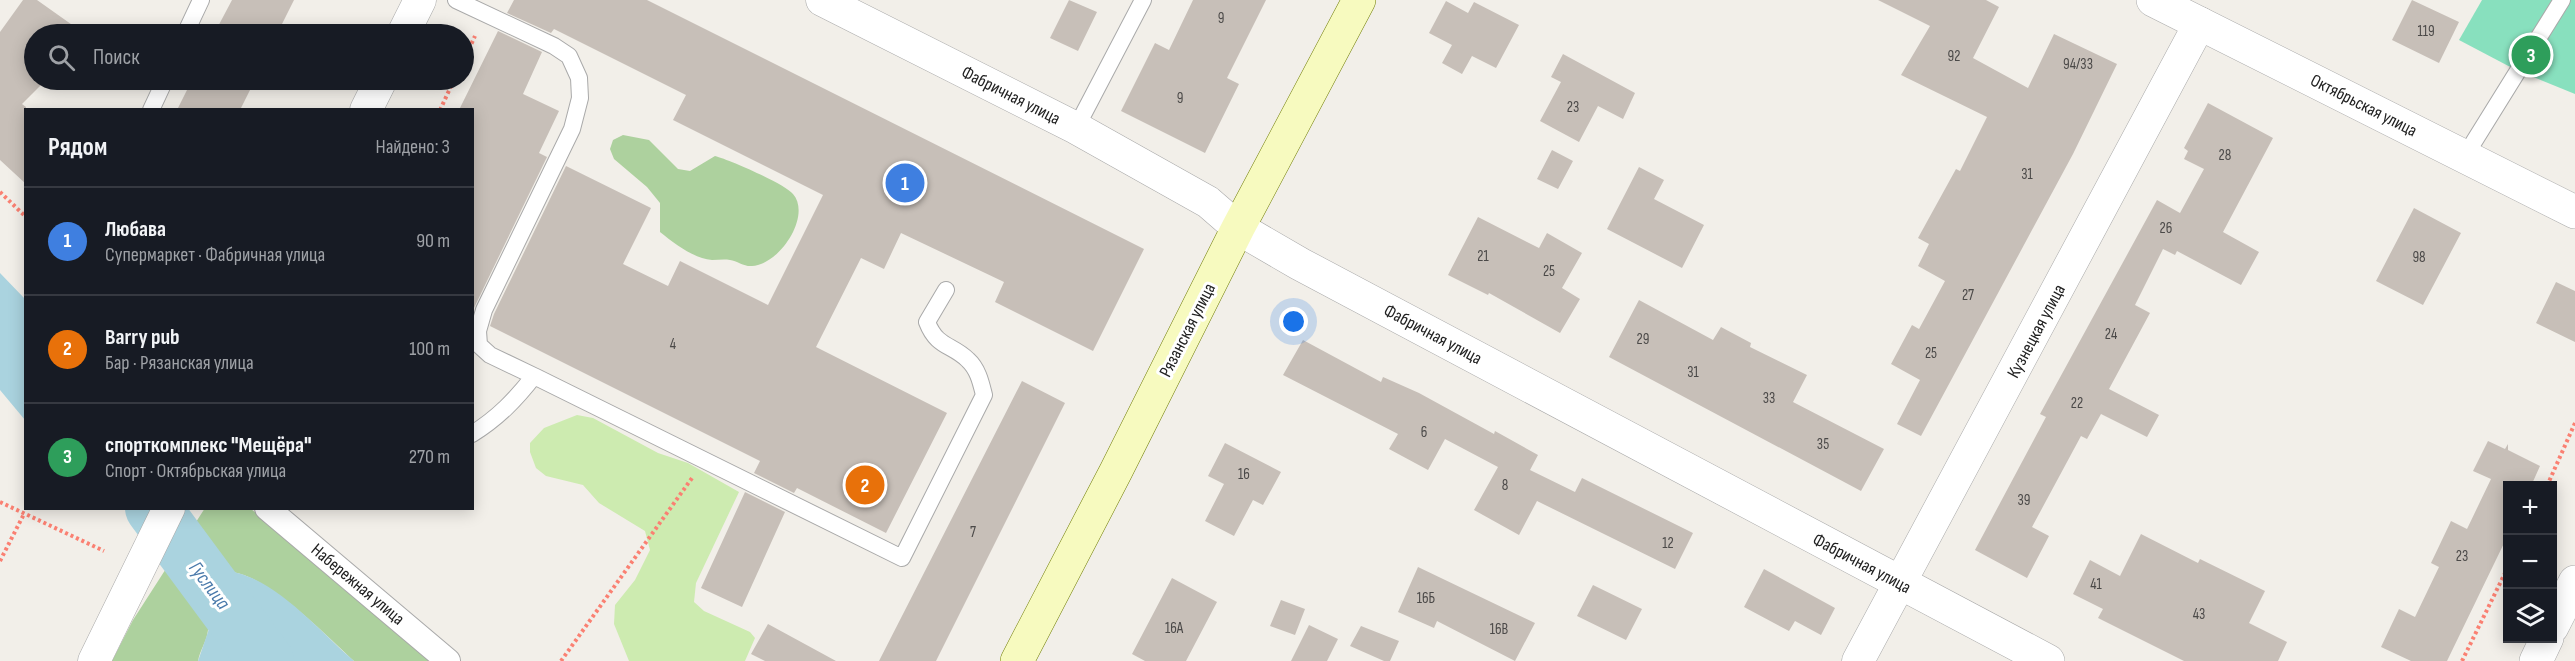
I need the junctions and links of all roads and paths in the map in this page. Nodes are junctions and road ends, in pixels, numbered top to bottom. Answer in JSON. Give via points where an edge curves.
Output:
{"nodes":[{"id":1,"x":201,"y":0,"type":"edge"},
{"id":2,"x":420,"y":0,"type":"edge"},
{"id":3,"x":456,"y":0,"type":"edge"},
{"id":4,"x":822,"y":0,"type":"edge"},
{"id":5,"x":1143,"y":0,"type":"edge"},
{"id":6,"x":1359,"y":0,"type":"edge"},
{"id":7,"x":2154,"y":0,"type":"edge"},
{"id":8,"x":2562,"y":0,"type":"edge"},
{"id":9,"x":2206,"y":11,"type":"edge"},
{"id":10,"x":190,"y":24,"type":"edge"},
{"id":11,"x":408,"y":24,"type":"edge"},
{"id":12,"x":160,"y":90,"type":"edge"},
{"id":13,"x":376,"y":90,"type":"edge"},
{"id":14,"x":449,"y":90,"type":"edge"},
{"id":15,"x":152,"y":108,"type":"edge"},
{"id":16,"x":367,"y":108,"type":"edge"},
{"id":17,"x":441,"y":108,"type":"edge"},
{"id":18,"x":1076,"y":128,"type":"junction"},
{"id":19,"x":2464,"y":156,"type":"junction"},
{"id":20,"x":0,"y":192,"type":"edge"},
{"id":21,"x":2575,"y":212,"type":"edge"},
{"id":22,"x":24,"y":216,"type":"edge"},
{"id":23,"x":1238,"y":228,"type":"junction"},
{"id":24,"x":946,"y":290,"type":"dead end"},
{"id":25,"x":534,"y":376,"type":"junction"},
{"id":26,"x":2575,"y":423,"type":"edge"},
{"id":27,"x":474,"y":433,"type":"edge"},
{"id":28,"x":705,"y":459,"type":"junction"},
{"id":29,"x":2549,"y":481,"type":"edge"},
{"id":30,"x":0,"y":501,"type":"edge"},
{"id":31,"x":168,"y":510,"type":"edge"},
{"id":32,"x":269,"y":510,"type":"edge"},
{"id":33,"x":24,"y":514,"type":"junction"},
{"id":34,"x":104,"y":551,"type":"dead end"},
{"id":35,"x":0,"y":561,"type":"edge"},
{"id":36,"x":2503,"y":577,"type":"edge"},
{"id":37,"x":2575,"y":582,"type":"edge"},
{"id":38,"x":1900,"y":583,"type":"junction"},
{"id":39,"x":2557,"y":619,"type":"edge"},
{"id":40,"x":2545,"y":643,"type":"edge"},
{"id":41,"x":94,"y":661,"type":"edge"},
{"id":42,"x":448,"y":661,"type":"edge"},
{"id":43,"x":561,"y":661,"type":"edge"},
{"id":44,"x":1017,"y":661,"type":"edge"},
{"id":45,"x":1858,"y":661,"type":"edge"},
{"id":46,"x":2048,"y":661,"type":"edge"},
{"id":47,"x":2462,"y":661,"type":"edge"},
{"id":48,"x":2536,"y":661,"type":"edge"}],
"edges":[{"from":1,"to":10,"type":"lane"},
{"from":2,"to":11,"type":"street"},
{"from":3,"to":25,"type":"lane","via":[[554,46],[569,56],[579,78],[580,98],[572,129],[484,310],[478,331],[479,345],[490,355]]},
{"from":4,"to":18,"type":"street","name":"Фабричная улица"},
{"from":5,"to":18,"type":"lane"},
{"from":6,"to":23,"type":"main road","name":"Рязанская улица"},
{"from":7,"to":9,"type":"street","name":"Октябрьская улица"},
{"from":8,"to":19,"type":"lane"},
{"from":9,"to":19,"type":"street","name":"Октябрьская улица"},
{"from":9,"to":38,"type":"street","name":"Кузнецкая улица"},
{"from":12,"to":15,"type":"lane"},
{"from":13,"to":16,"type":"street"},
{"from":14,"to":17,"type":"path"},
{"from":18,"to":23,"type":"street","name":"Фабричная улица","via":[[1208,202]]},
{"from":19,"to":21,"type":"street","name":"Октябрьская улица"},
{"from":20,"to":22,"type":"path"},
{"from":23,"to":38,"type":"street","name":"Фабричная улица"},
{"from":23,"to":44,"type":"main road","name":"Рязанская улица"},
{"from":24,"to":28,"type":"lane","via":[[927,322],[933,335],[969,360],[980,378],[984,395],[902,558]]},
{"from":25,"to":27,"type":"lane","via":[[501,414]]},
{"from":25,"to":28,"type":"lane"},
{"from":26,"to":29,"type":"path"},
{"from":28,"to":43,"type":"path"},
{"from":30,"to":33,"type":"path"},
{"from":31,"to":41,"type":"street"},
{"from":32,"to":42,"type":"street","name":"Набережная улица"},
{"from":33,"to":34,"type":"path"},
{"from":33,"to":35,"type":"path"},
{"from":36,"to":47,"type":"path"},
{"from":37,"to":39,"type":"street"},
{"from":38,"to":45,"type":"street","name":"Кузнецкая улица"},
{"from":38,"to":46,"type":"street","name":"Фабричная улица"},
{"from":40,"to":48,"type":"street"}]}
